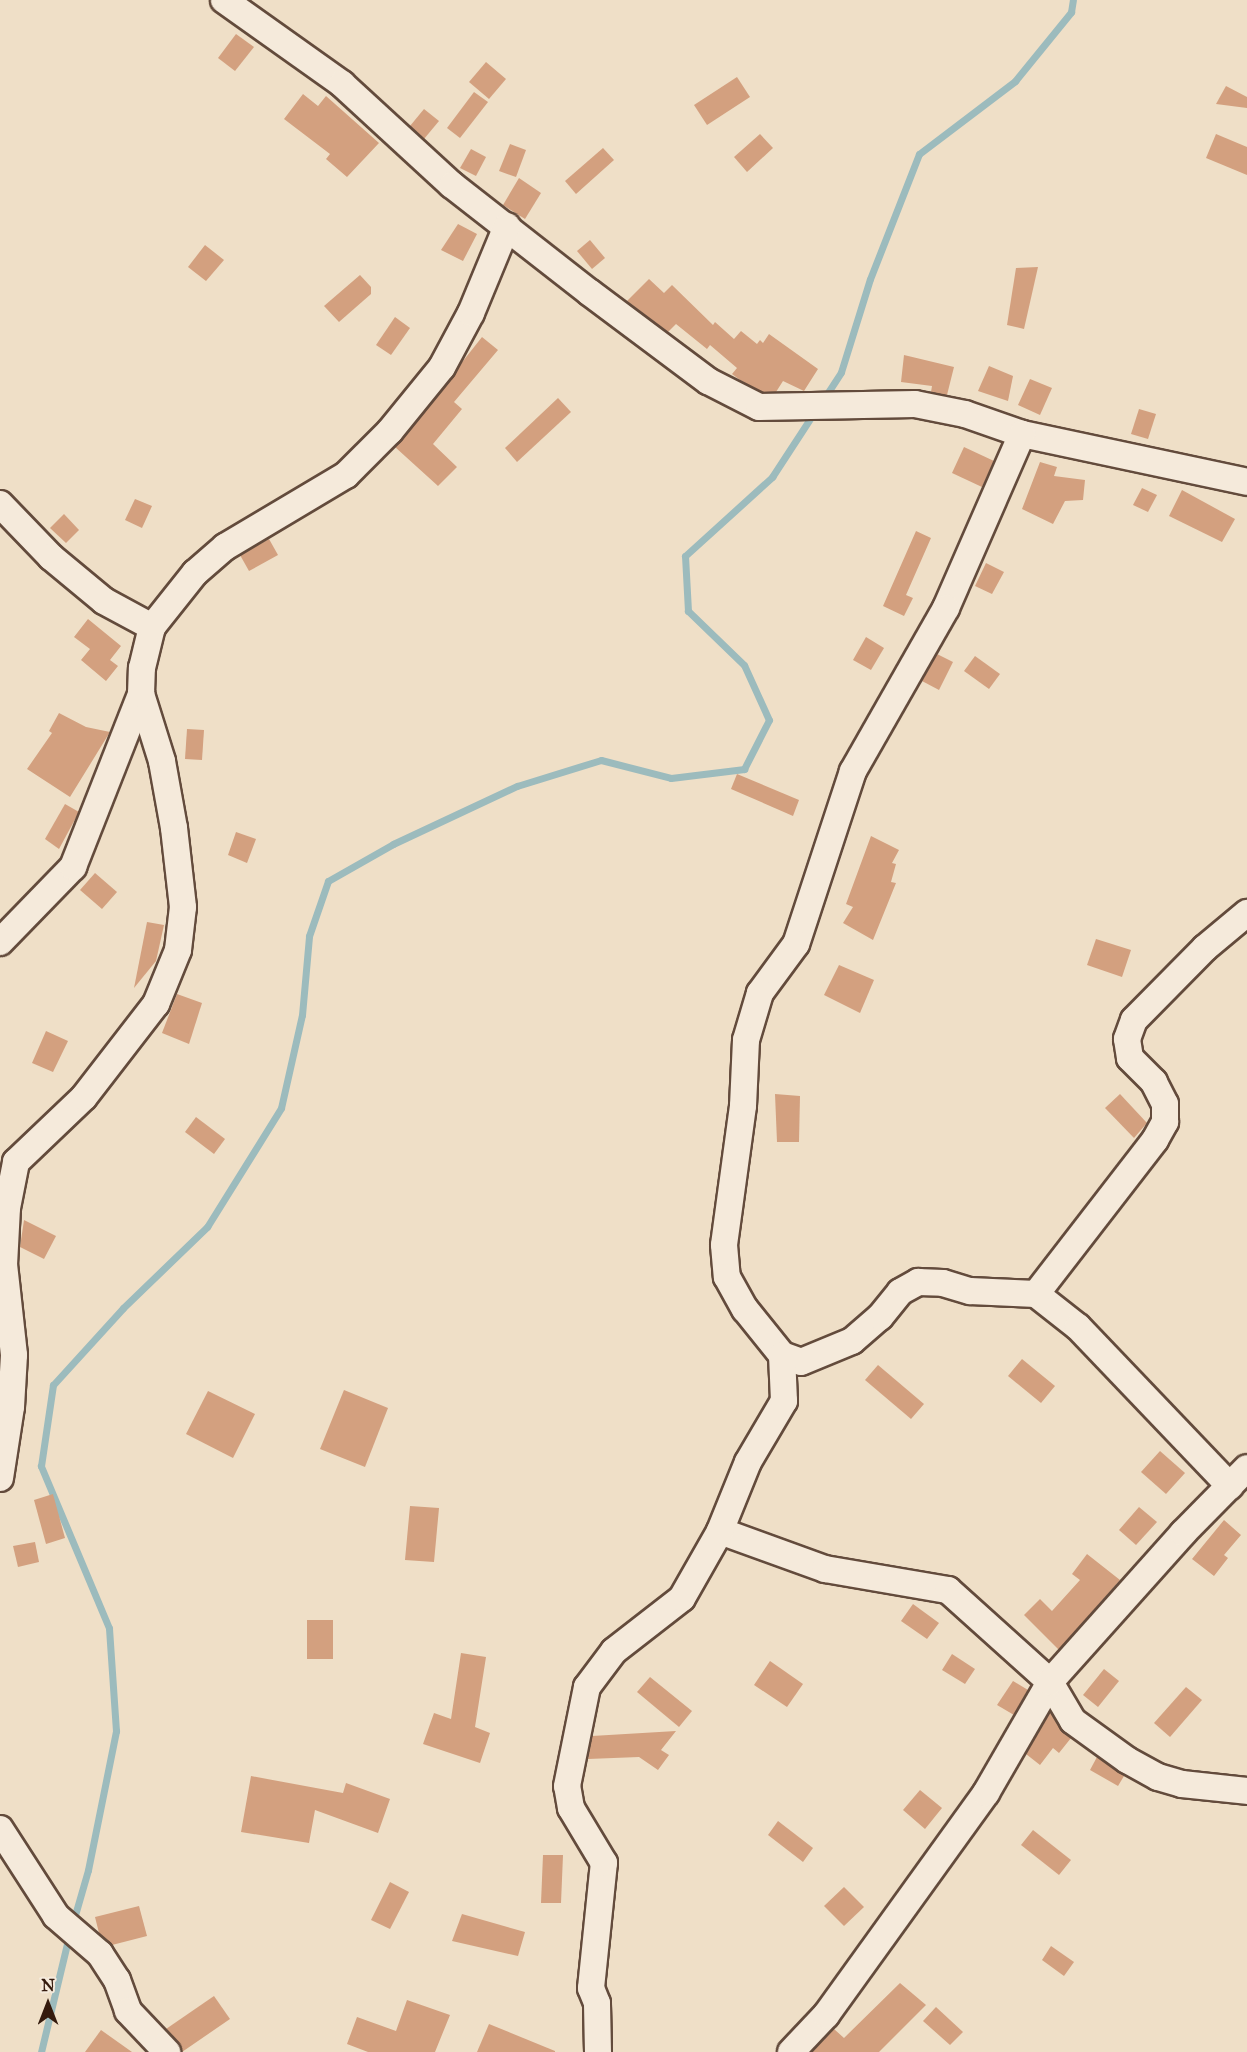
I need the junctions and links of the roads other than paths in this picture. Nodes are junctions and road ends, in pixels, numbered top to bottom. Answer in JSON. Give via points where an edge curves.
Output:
{"nodes":[{"id":1,"x":224,"y":0,"type":"edge"},
{"id":2,"x":507,"y":226,"type":"junction"},
{"id":3,"x":1022,"y":434,"type":"junction"},
{"id":4,"x":1247,"y":482,"type":"edge"},
{"id":5,"x":0,"y":504,"type":"edge"},
{"id":6,"x":152,"y":627,"type":"junction"},
{"id":7,"x":141,"y":694,"type":"junction"},
{"id":8,"x":1247,"y":913,"type":"edge"},
{"id":9,"x":0,"y":942,"type":"edge"},
{"id":10,"x":1036,"y":1294,"type":"junction"},
{"id":11,"x":782,"y":1355,"type":"junction"},
{"id":12,"x":1238,"y":1477,"type":"edge"},
{"id":13,"x":0,"y":1478,"type":"edge"},
{"id":14,"x":720,"y":1531,"type":"junction"},
{"id":15,"x":1050,"y":1682,"type":"junction"},
{"id":16,"x":1247,"y":1791,"type":"edge"},
{"id":17,"x":0,"y":1829,"type":"edge"},
{"id":18,"x":167,"y":2052,"type":"edge"},
{"id":19,"x":598,"y":2052,"type":"edge"},
{"id":20,"x":791,"y":2052,"type":"edge"}],
"edges":[{"from":1,"to":2,"type":"street","via":[[342,84],[452,185]]},
{"from":2,"to":3,"type":"street","via":[[708,381],[759,407],[915,404],[965,414]]},
{"from":2,"to":6,"type":"street","via":[[471,313],[442,366],[390,431],[346,475],[225,547],[195,573]]},
{"from":3,"to":4,"type":"street"},
{"from":3,"to":11,"type":"street","via":[[946,608],[853,771],[795,944],[760,993],[746,1040],[743,1106],[724,1245],[727,1277],[745,1310]]},
{"from":5,"to":6,"type":"street","via":[[51,557],[105,601]]},
{"from":6,"to":7,"type":"street","via":[[142,668]]},
{"from":7,"to":9,"type":"street","via":[[73,867]]},
{"from":7,"to":13,"type":"street","via":[[162,761],[174,828],[183,907],[178,950],[156,1004],[84,1097],[16,1162],[6,1208],[4,1265],[14,1355]]},
{"from":8,"to":10,"type":"street","via":[[1205,948],[1134,1020],[1127,1039],[1130,1058],[1154,1082],[1165,1104],[1165,1122]]},
{"from":10,"to":11,"type":"street","via":[[970,1291],[943,1283],[918,1282],[900,1292],[880,1317],[852,1341],[801,1362]]},
{"from":10,"to":12,"type":"street","via":[[1077,1327]]},
{"from":11,"to":14,"type":"street","via":[[784,1401],[748,1462]]},
{"from":12,"to":15,"type":"street"},
{"from":14,"to":15,"type":"street","via":[[825,1569],[948,1590]]},
{"from":14,"to":19,"type":"street","via":[[682,1598],[614,1651],[587,1688],[567,1786],[571,1808],[604,1863],[591,1988],[597,2003]]},
{"from":15,"to":16,"type":"street","via":[[1073,1721],[1127,1760],[1158,1777],[1182,1784]]},
{"from":15,"to":20,"type":"street","via":[[986,1793],[826,2014]]},
{"from":17,"to":18,"type":"street","via":[[56,1916],[100,1954],[117,1980],[128,2011]]}]}
